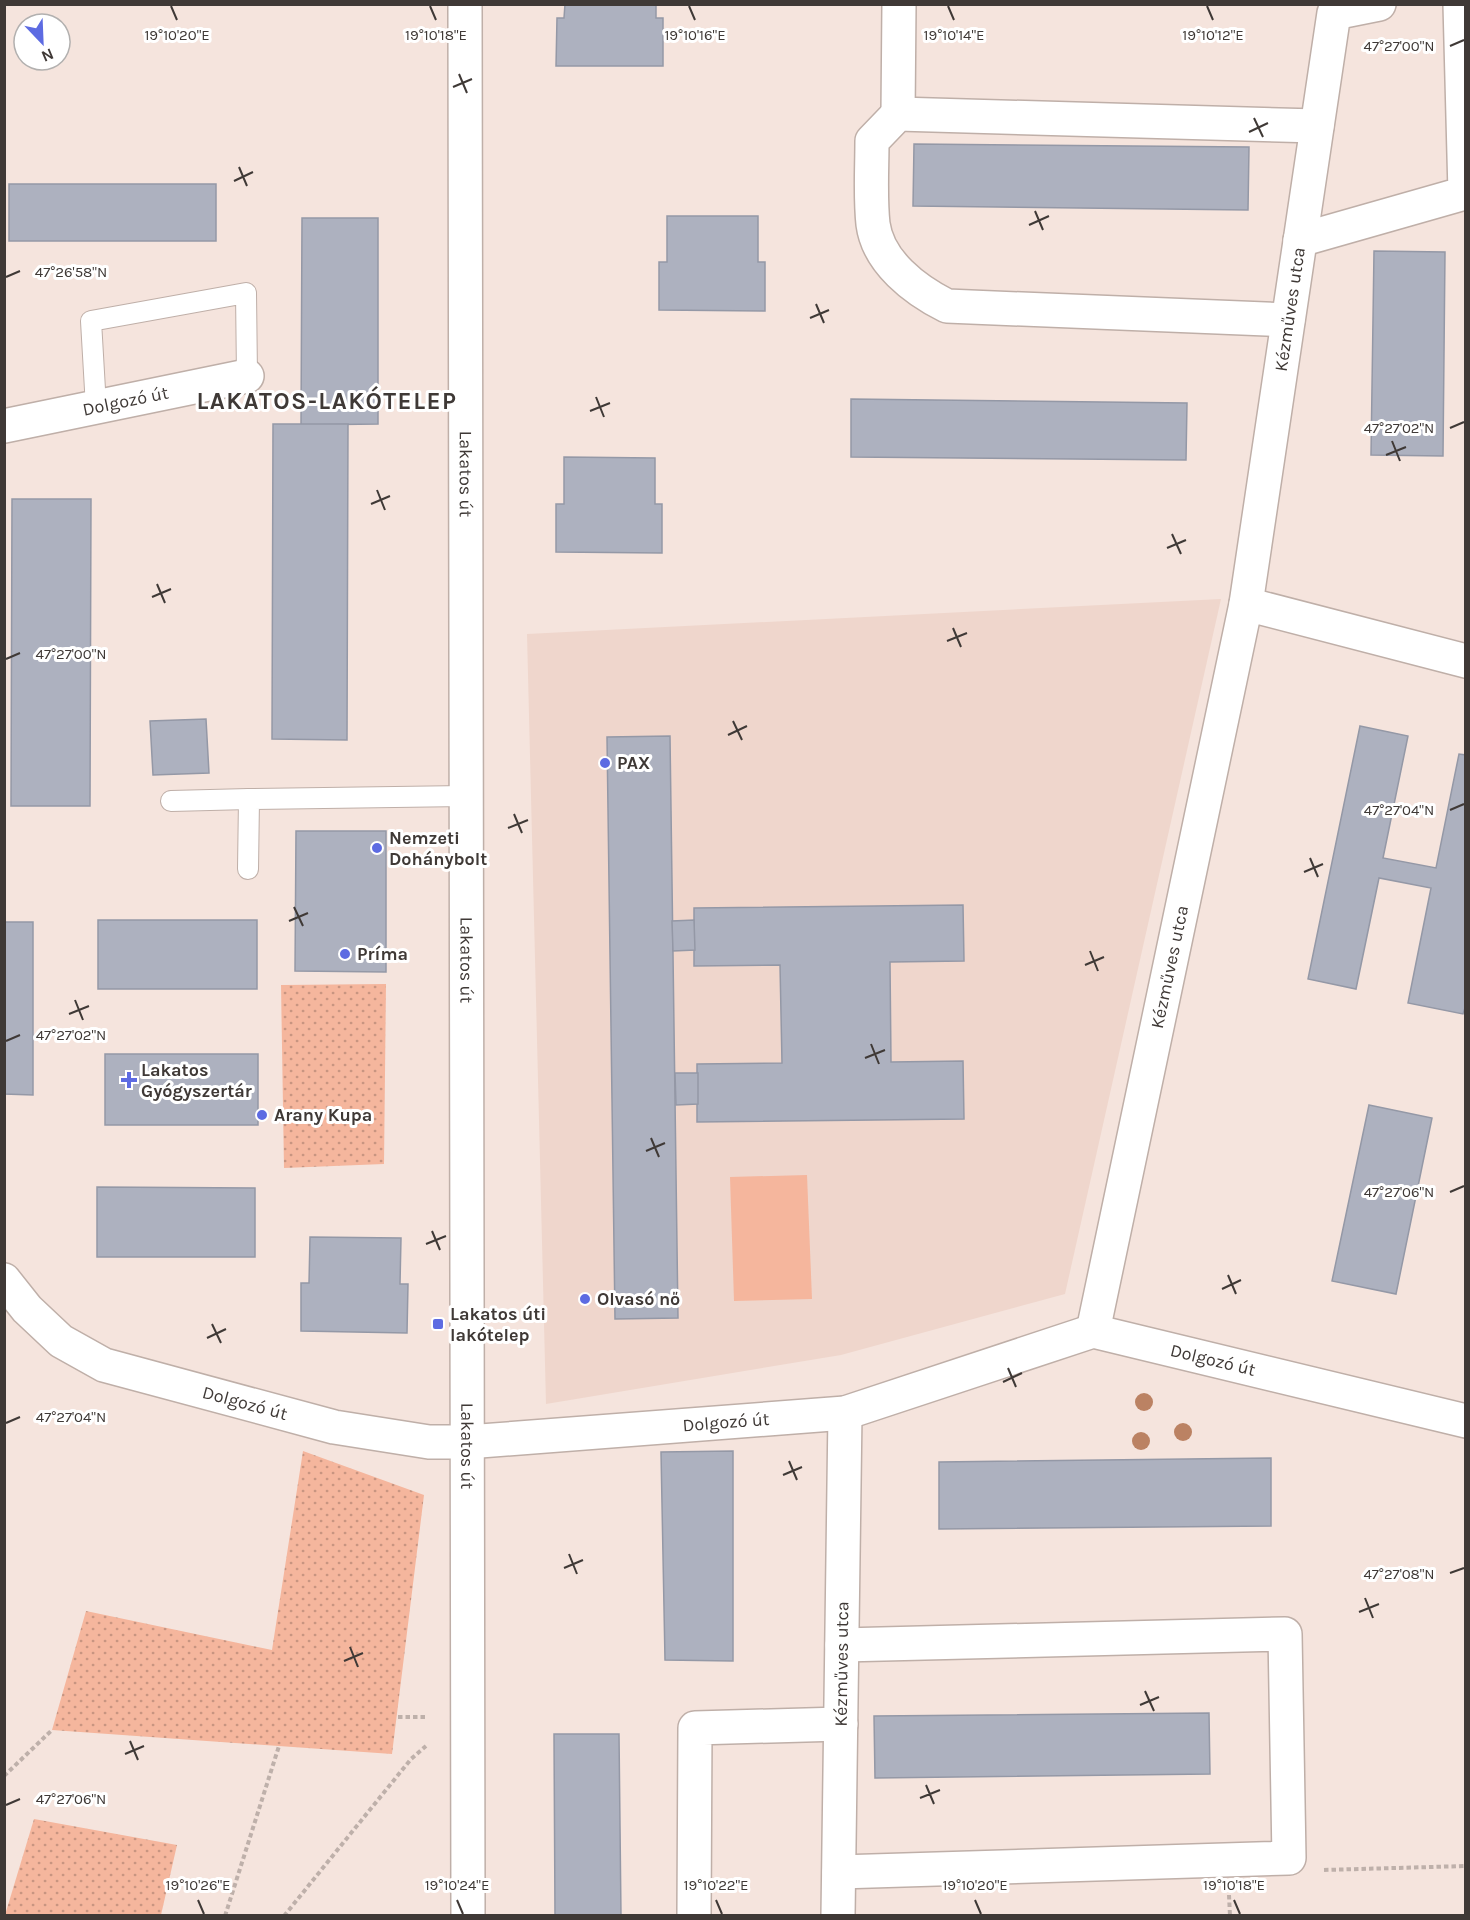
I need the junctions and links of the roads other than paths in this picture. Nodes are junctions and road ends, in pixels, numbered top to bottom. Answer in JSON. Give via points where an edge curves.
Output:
{"nodes":[{"id":1,"x":465,"y":4,"type":"edge"},
{"id":2,"x":899,"y":4,"type":"edge"},
{"id":3,"x":1379,"y":4,"type":"edge"},
{"id":4,"x":1460,"y":4,"type":"edge"},
{"id":5,"x":898,"y":114,"type":"junction"},
{"id":6,"x":1317,"y":126,"type":"junction"},
{"id":7,"x":1300,"y":240,"type":"junction"},
{"id":8,"x":1288,"y":320,"type":"junction"},
{"id":9,"x":247,"y":376,"type":"joint"},
{"id":10,"x":96,"y":407,"type":"junction"},
{"id":11,"x":4,"y":426,"type":"edge"},
{"id":12,"x":1246,"y":603,"type":"junction"},
{"id":13,"x":1466,"y":661,"type":"edge"},
{"id":14,"x":465,"y":795,"type":"junction"},
{"id":15,"x":249,"y":800,"type":"junction"},
{"id":16,"x":171,"y":801,"type":"dead end"},
{"id":17,"x":248,"y":869,"type":"dead end"},
{"id":18,"x":4,"y":1280,"type":"edge"},
{"id":19,"x":1093,"y":1331,"type":"junction"},
{"id":20,"x":845,"y":1413,"type":"junction"},
{"id":21,"x":1466,"y":1422,"type":"edge"},
{"id":22,"x":467,"y":1442,"type":"junction"},
{"id":23,"x":842,"y":1645,"type":"junction"},
{"id":24,"x":841,"y":1724,"type":"junction"},
{"id":25,"x":839,"y":1872,"type":"junction"},
{"id":26,"x":468,"y":1916,"type":"edge"},
{"id":27,"x":694,"y":1916,"type":"edge"},
{"id":28,"x":838,"y":1916,"type":"edge"}],
"edges":[{"from":1,"to":14,"type":"street","name":"Lakatos út"},
{"from":2,"to":5,"type":"street"},
{"from":3,"to":6,"type":"street","name":"Kézműves utca","via":[[1334,13]]},
{"from":4,"to":7,"type":"street","via":[[1465,193]]},
{"from":5,"to":6,"type":"street"},
{"from":5,"to":8,"type":"street","via":[[872,141],[873,225],[880,247],[898,272],[924,295],[947,306]]},
{"from":6,"to":7,"type":"street","name":"Kézműves utca"},
{"from":7,"to":8,"type":"street","name":"Kézműves utca"},
{"from":8,"to":12,"type":"street","name":"Kézműves utca"},
{"from":9,"to":10,"type":"street","name":"Dolgozó út"},
{"from":9,"to":10,"type":"lane","via":[[246,293],[91,321]]},
{"from":10,"to":11,"type":"street","name":"Dolgozó út"},
{"from":12,"to":13,"type":"street"},
{"from":12,"to":19,"type":"street","name":"Kézműves utca"},
{"from":14,"to":15,"type":"lane"},
{"from":14,"to":22,"type":"street","name":"Lakatos út"},
{"from":15,"to":16,"type":"lane"},
{"from":15,"to":17,"type":"lane"},
{"from":18,"to":22,"type":"street","name":"Dolgozó út","via":[[27,1309],[62,1341],[104,1365],[334,1427],[429,1442]]},
{"from":19,"to":20,"type":"street","name":"Dolgozó út"},
{"from":19,"to":21,"type":"street","name":"Dolgozó út"},
{"from":20,"to":22,"type":"street","name":"Dolgozó út"},
{"from":20,"to":23,"type":"street","name":"Kézműves utca"},
{"from":22,"to":26,"type":"street","name":"Lakatos út"},
{"from":23,"to":24,"type":"street","name":"Kézműves utca"},
{"from":23,"to":25,"type":"street","via":[[1285,1634],[1289,1858]]},
{"from":24,"to":25,"type":"street","name":"Kézműves utca"},
{"from":24,"to":27,"type":"street","via":[[695,1728]]},
{"from":25,"to":28,"type":"street","name":"Kézműves utca"}]}
